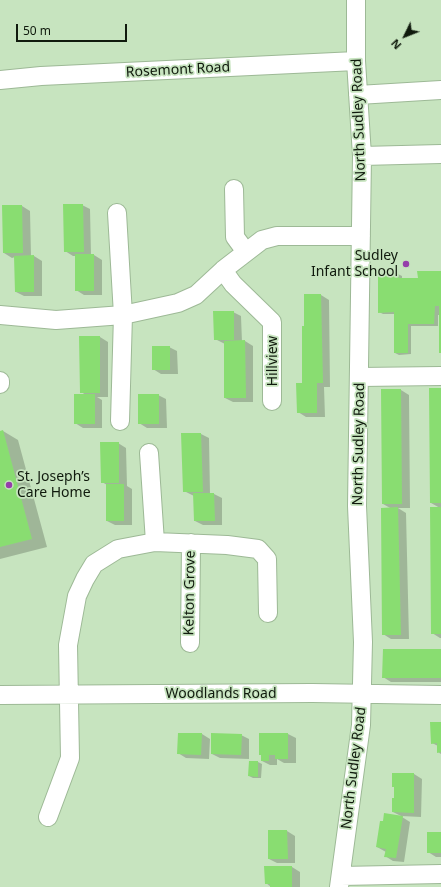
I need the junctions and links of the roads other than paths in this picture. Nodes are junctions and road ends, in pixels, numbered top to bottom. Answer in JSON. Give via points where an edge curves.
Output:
{"nodes":[{"id":1,"x":356,"y":0,"type":"edge"},
{"id":2,"x":356,"y":61,"type":"junction"},
{"id":3,"x":0,"y":80,"type":"edge"},
{"id":4,"x":441,"y":90,"type":"edge"},
{"id":5,"x":358,"y":95,"type":"junction"},
{"id":6,"x":441,"y":154,"type":"edge"},
{"id":7,"x":362,"y":156,"type":"junction"},
{"id":8,"x":234,"y":189,"type":"dead end"},
{"id":9,"x":117,"y":213,"type":"dead end"},
{"id":10,"x":361,"y":236,"type":"junction"},
{"id":11,"x":246,"y":252,"type":"junction"},
{"id":12,"x":223,"y":270,"type":"junction"},
{"id":13,"x":0,"y":315,"type":"edge"},
{"id":14,"x":123,"y":315,"type":"junction"},
{"id":15,"x":441,"y":376,"type":"edge"},
{"id":16,"x":360,"y":377,"type":"junction"},
{"id":17,"x":272,"y":400,"type":"dead end"},
{"id":18,"x":120,"y":421,"type":"dead end"},
{"id":19,"x":149,"y":453,"type":"dead end"},
{"id":20,"x":155,"y":542,"type":"junction"},
{"id":21,"x":191,"y":543,"type":"junction"},
{"id":22,"x":268,"y":613,"type":"dead end"},
{"id":23,"x":190,"y":643,"type":"dead end"},
{"id":24,"x":69,"y":694,"type":"junction"},
{"id":25,"x":362,"y":694,"type":"junction"},
{"id":26,"x":0,"y":695,"type":"edge"},
{"id":27,"x":441,"y":695,"type":"edge"},
{"id":28,"x":48,"y":817,"type":"dead end"},
{"id":29,"x":441,"y":874,"type":"edge"},
{"id":30,"x":340,"y":881,"type":"edge"}],
"edges":[{"from":1,"to":2,"type":"street","name":"North Sudley Road"},
{"from":2,"to":3,"type":"street","name":"Rosemont Road"},
{"from":2,"to":5,"type":"street","name":"North Sudley Road"},
{"from":4,"to":5,"type":"street"},
{"from":5,"to":7,"type":"street","name":"North Sudley Road"},
{"from":6,"to":7,"type":"street"},
{"from":7,"to":10,"type":"street","name":"North Sudley Road"},
{"from":8,"to":11,"type":"street","via":[[235,236]]},
{"from":9,"to":14,"type":"street"},
{"from":10,"to":11,"type":"street","via":[[278,236],[262,240]]},
{"from":10,"to":16,"type":"street","name":"North Sudley Road"},
{"from":11,"to":12,"type":"street"},
{"from":12,"to":14,"type":"street","via":[[196,295],[178,303]]},
{"from":12,"to":17,"type":"street","name":"Hillview","via":[[233,284],[272,322]]},
{"from":13,"to":14,"type":"street","via":[[56,320]]},
{"from":14,"to":18,"type":"street"},
{"from":15,"to":16,"type":"street"},
{"from":16,"to":25,"type":"street","name":"North Sudley Road","via":[[357,506],[363,642]]},
{"from":19,"to":20,"type":"street"},
{"from":20,"to":21,"type":"street","name":"Kelton Grove"},
{"from":20,"to":24,"type":"street","name":"Kelton Grove","via":[[118,549],[94,564],[85,578],[77,596],[68,644]]},
{"from":21,"to":22,"type":"street","name":"Kelton Grove","via":[[258,549],[267,559]]},
{"from":21,"to":23,"type":"street","name":"Kelton Grove"},
{"from":24,"to":25,"type":"street","name":"Woodlands Road"},
{"from":24,"to":26,"type":"street","name":"Woodlands Road"},
{"from":24,"to":28,"type":"street","name":"Kelton Grove","via":[[70,758]]},
{"from":25,"to":27,"type":"street","name":"Woodlands Road"},
{"from":25,"to":30,"type":"street","name":"North Sudley Road","via":[[361,725]]},
{"from":29,"to":30,"type":"street"}]}
